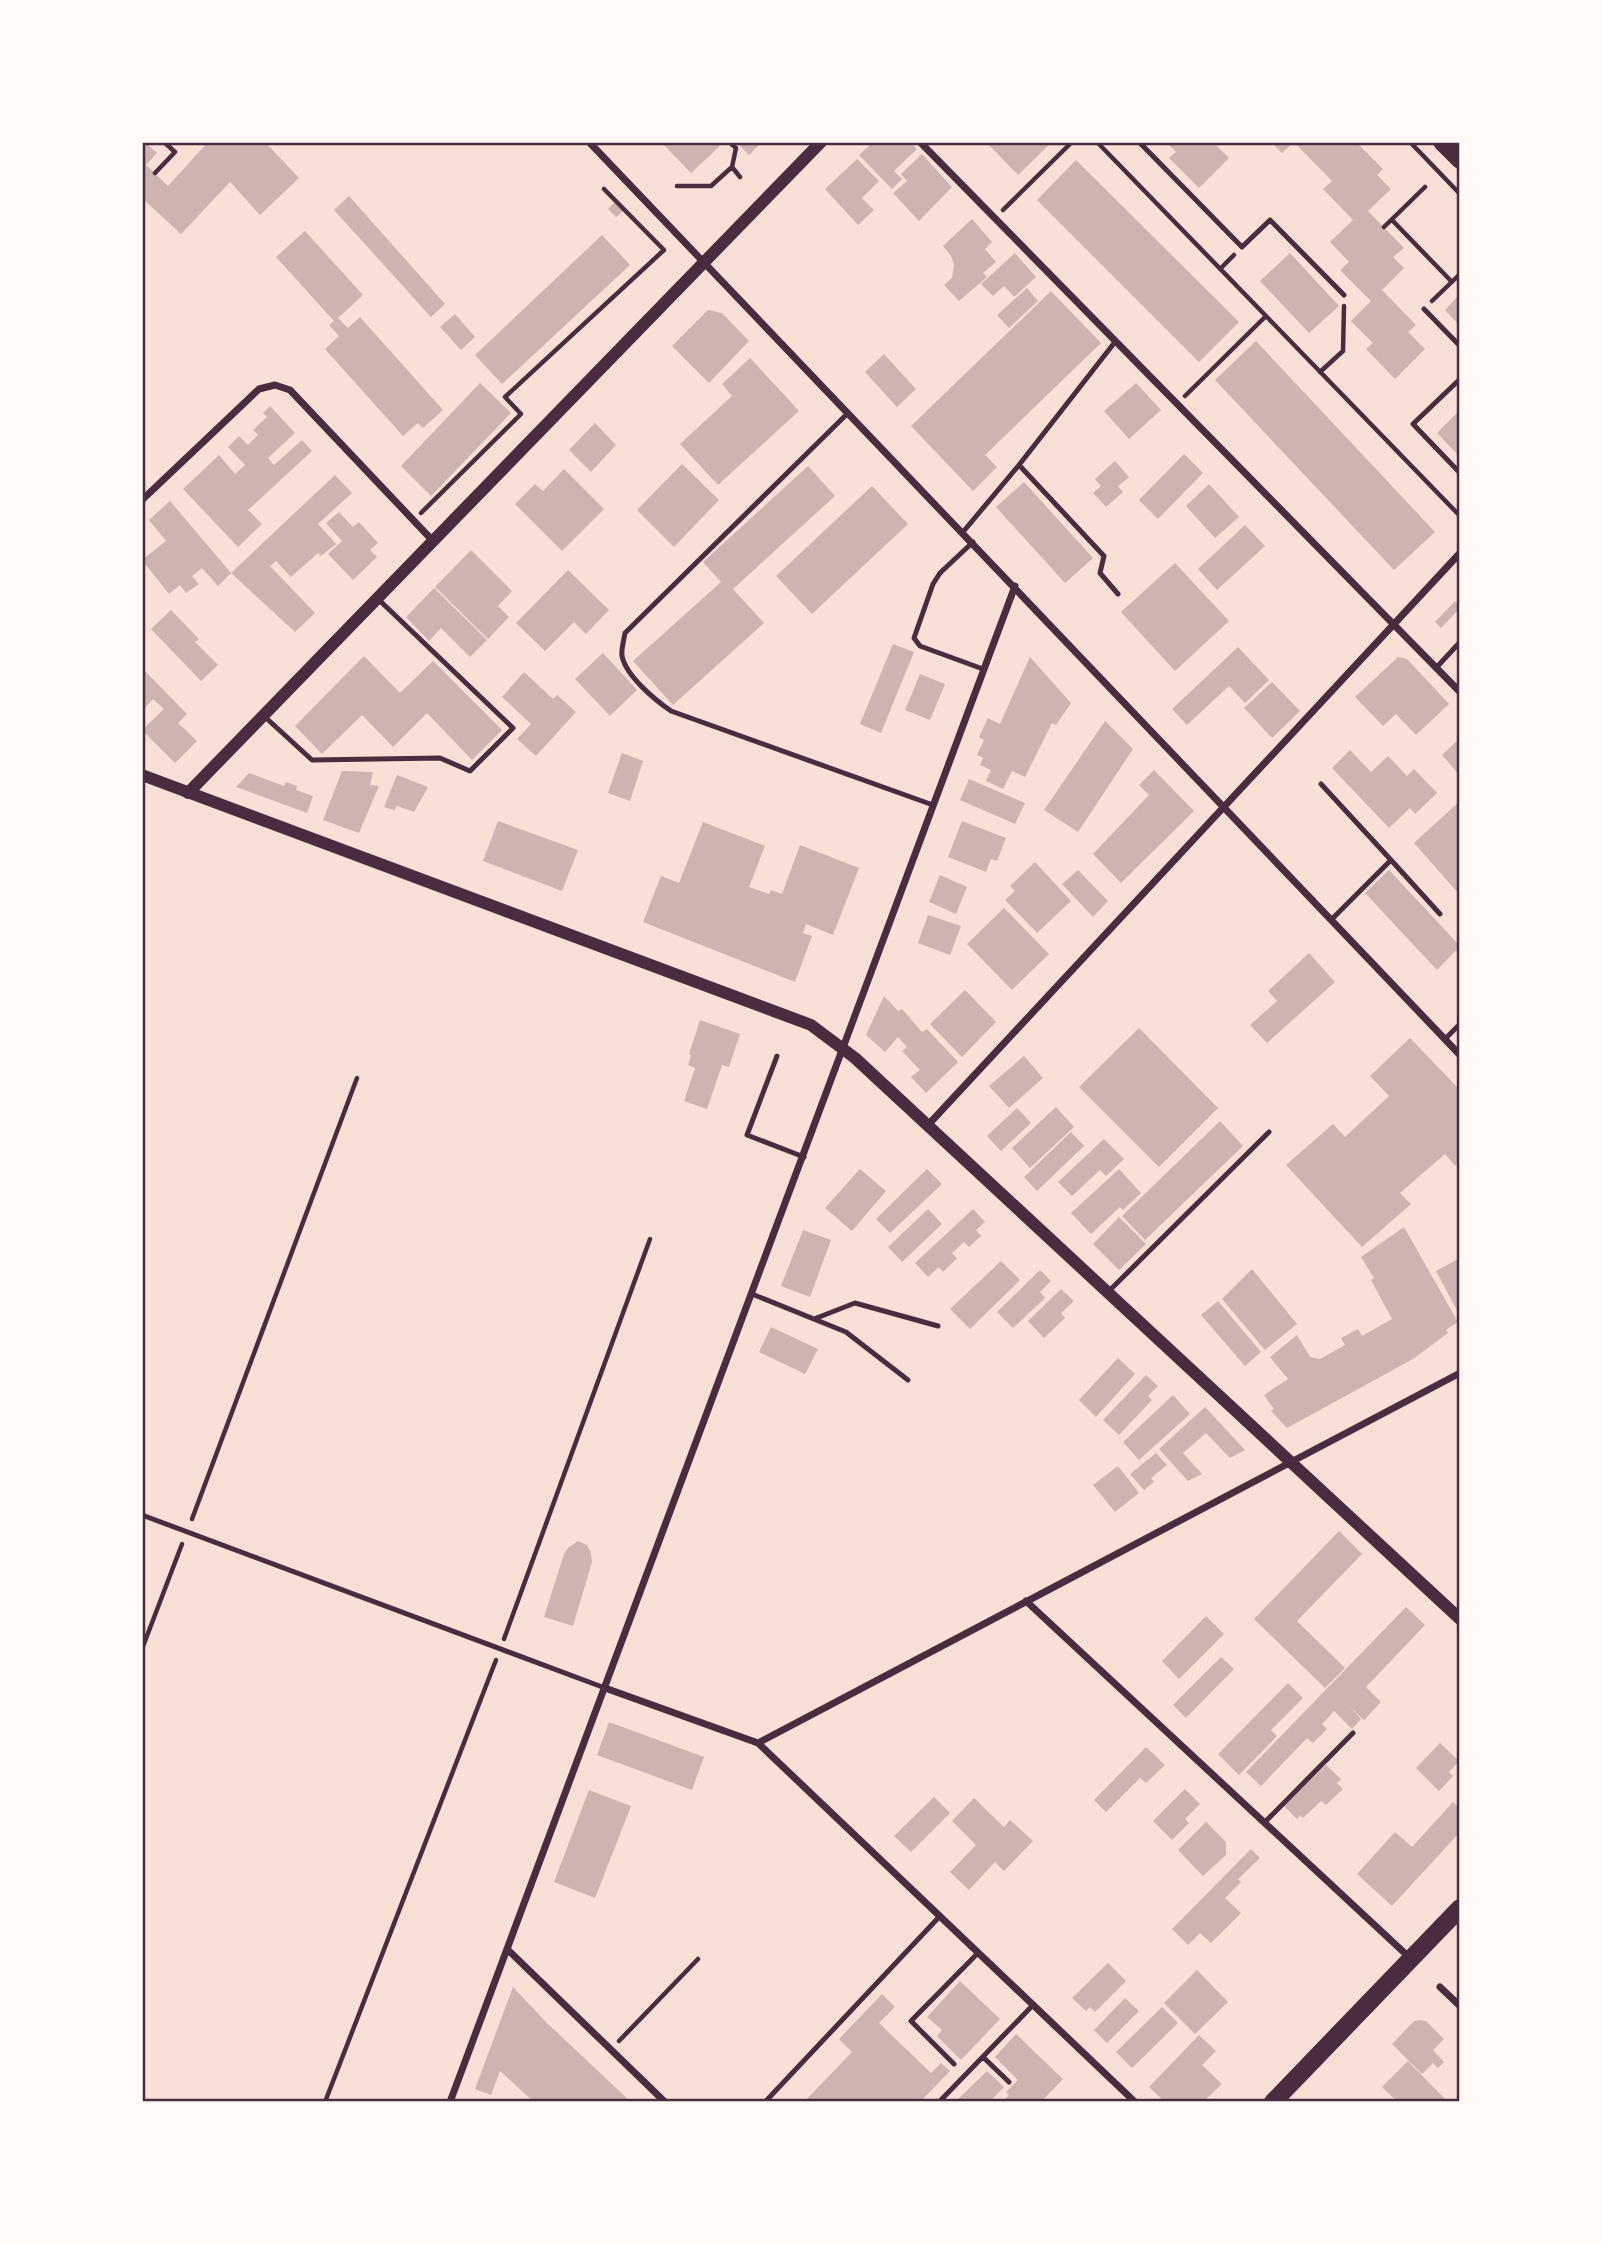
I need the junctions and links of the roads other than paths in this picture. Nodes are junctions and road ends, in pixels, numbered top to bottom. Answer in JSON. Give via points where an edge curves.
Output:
{"nodes":[{"id":1,"x":589,"y":142,"type":"edge"},
{"id":2,"x":821,"y":142,"type":"edge"},
{"id":3,"x":920,"y":142,"type":"edge"},
{"id":4,"x":1139,"y":142,"type":"edge"},
{"id":5,"x":1441,"y":142,"type":"edge"},
{"id":6,"x":1460,"y":160,"type":"edge"},
{"id":7,"x":704,"y":262,"type":"junction"},
{"id":8,"x":1344,"y":295,"type":"road end"},
{"id":9,"x":1424,"y":309,"type":"road end"},
{"id":10,"x":1115,"y":342,"type":"junction"},
{"id":11,"x":1460,"y":346,"type":"edge"},
{"id":12,"x":1460,"y":379,"type":"edge"},
{"id":13,"x":848,"y":413,"type":"junction"},
{"id":14,"x":1018,"y":465,"type":"junction"},
{"id":15,"x":1460,"y":473,"type":"edge"},
{"id":16,"x":142,"y":500,"type":"edge"},
{"id":17,"x":963,"y":532,"type":"junction"},
{"id":18,"x":433,"y":541,"type":"junction"},
{"id":19,"x":973,"y":542,"type":"junction"},
{"id":20,"x":1460,"y":553,"type":"edge"},
{"id":21,"x":1014,"y":586,"type":"junction"},
{"id":22,"x":1118,"y":594,"type":"dead end"},
{"id":23,"x":377,"y":598,"type":"junction"},
{"id":24,"x":1394,"y":625,"type":"junction"},
{"id":25,"x":1460,"y":642,"type":"edge"},
{"id":26,"x":1436,"y":668,"type":"junction"},
{"id":27,"x":983,"y":669,"type":"junction"},
{"id":28,"x":1460,"y":692,"type":"edge"},
{"id":29,"x":264,"y":715,"type":"junction"},
{"id":30,"x":142,"y":775,"type":"edge"},
{"id":31,"x":1321,"y":784,"type":"dead end"},
{"id":32,"x":188,"y":793,"type":"junction"},
{"id":33,"x":933,"y":805,"type":"junction"},
{"id":34,"x":1225,"y":806,"type":"junction"},
{"id":35,"x":1391,"y":860,"type":"junction"},
{"id":36,"x":1440,"y":914,"type":"dead end"},
{"id":37,"x":1331,"y":920,"type":"junction"},
{"id":38,"x":1460,"y":1024,"type":"edge"},
{"id":39,"x":1445,"y":1039,"type":"junction"},
{"id":40,"x":844,"y":1048,"type":"junction"},
{"id":41,"x":1460,"y":1055,"type":"edge"},
{"id":42,"x":777,"y":1056,"type":"dead end"},
{"id":43,"x":928,"y":1125,"type":"junction"},
{"id":44,"x":1269,"y":1132,"type":"dead end"},
{"id":45,"x":804,"y":1157,"type":"junction"},
{"id":46,"x":1108,"y":1292,"type":"junction"},
{"id":47,"x":752,"y":1294,"type":"junction"},
{"id":48,"x":814,"y":1320,"type":"junction"},
{"id":49,"x":938,"y":1326,"type":"dead end"},
{"id":50,"x":1460,"y":1373,"type":"edge"},
{"id":51,"x":908,"y":1380,"type":"dead end"},
{"id":52,"x":1291,"y":1462,"type":"junction"},
{"id":53,"x":142,"y":1515,"type":"edge"},
{"id":54,"x":1026,"y":1601,"type":"junction"},
{"id":55,"x":1460,"y":1619,"type":"edge"},
{"id":56,"x":605,"y":1688,"type":"junction"},
{"id":57,"x":1353,"y":1732,"type":"dead end"},
{"id":58,"x":758,"y":1743,"type":"junction"},
{"id":59,"x":1264,"y":1823,"type":"junction"},
{"id":60,"x":1460,"y":1908,"type":"edge"},
{"id":61,"x":940,"y":1916,"type":"junction"},
{"id":62,"x":507,"y":1949,"type":"junction"},
{"id":63,"x":978,"y":1953,"type":"junction"},
{"id":64,"x":1411,"y":1959,"type":"junction"},
{"id":65,"x":1440,"y":1987,"type":"dead end"},
{"id":66,"x":1033,"y":2005,"type":"junction"},
{"id":67,"x":1460,"y":2006,"type":"edge"},
{"id":68,"x":983,"y":2057,"type":"junction"},
{"id":69,"x":954,"y":2064,"type":"dead end"},
{"id":70,"x":1009,"y":2082,"type":"dead end"},
{"id":71,"x":450,"y":2102,"type":"edge"},
{"id":72,"x":665,"y":2102,"type":"edge"},
{"id":73,"x":765,"y":2102,"type":"edge"},
{"id":74,"x":939,"y":2102,"type":"edge"},
{"id":75,"x":1135,"y":2102,"type":"edge"},
{"id":76,"x":1273,"y":2102,"type":"edge"}],
"edges":[{"from":1,"to":7,"type":"street"},
{"from":2,"to":7,"type":"street"},
{"from":3,"to":10,"type":"street"},
{"from":4,"to":8,"type":"lane","via":[[1242,247],[1270,220]]},
{"from":5,"to":6,"type":"main road"},
{"from":7,"to":13,"type":"street"},
{"from":7,"to":18,"type":"street"},
{"from":9,"to":11,"type":"lane"},
{"from":10,"to":14,"type":"lane"},
{"from":10,"to":24,"type":"street"},
{"from":12,"to":15,"type":"lane","via":[[1413,424]]},
{"from":13,"to":17,"type":"street"},
{"from":13,"to":33,"type":"lane","via":[[625,633],[622,655],[628,670],[654,699],[671,710]]},
{"from":14,"to":17,"type":"lane"},
{"from":14,"to":22,"type":"lane","via":[[1104,556],[1100,573]]},
{"from":16,"to":18,"type":"street","via":[[259,389],[275,385],[290,390]]},
{"from":17,"to":19,"type":"street"},
{"from":18,"to":23,"type":"street"},
{"from":19,"to":21,"type":"street"},
{"from":19,"to":27,"type":"lane","via":[[933,584],[914,638],[920,646]]},
{"from":20,"to":24,"type":"street"},
{"from":21,"to":27,"type":"street"},
{"from":21,"to":34,"type":"street"},
{"from":23,"to":29,"type":"street"},
{"from":23,"to":29,"type":"lane","via":[[513,728],[470,771],[440,758],[312,760]]},
{"from":24,"to":26,"type":"street"},
{"from":24,"to":34,"type":"street"},
{"from":25,"to":26,"type":"lane"},
{"from":26,"to":28,"type":"street"},
{"from":27,"to":33,"type":"street"},
{"from":29,"to":32,"type":"street"},
{"from":30,"to":32,"type":"street"},
{"from":31,"to":35,"type":"lane"},
{"from":32,"to":40,"type":"street","via":[[811,1025]]},
{"from":33,"to":40,"type":"street"},
{"from":34,"to":37,"type":"street"},
{"from":34,"to":43,"type":"street"},
{"from":35,"to":36,"type":"lane"},
{"from":35,"to":37,"type":"lane"},
{"from":37,"to":39,"type":"street"},
{"from":38,"to":39,"type":"lane"},
{"from":39,"to":41,"type":"street"},
{"from":40,"to":43,"type":"street"},
{"from":40,"to":45,"type":"street"},
{"from":42,"to":45,"type":"lane","via":[[747,1135]]},
{"from":43,"to":46,"type":"street"},
{"from":44,"to":46,"type":"lane"},
{"from":45,"to":47,"type":"street"},
{"from":46,"to":52,"type":"street"},
{"from":47,"to":48,"type":"lane"},
{"from":47,"to":56,"type":"street"},
{"from":48,"to":49,"type":"lane","via":[[855,1303]]},
{"from":48,"to":51,"type":"lane","via":[[846,1332]]},
{"from":50,"to":52,"type":"street"},
{"from":52,"to":54,"type":"street"},
{"from":52,"to":55,"type":"street"},
{"from":53,"to":56,"type":"lane"},
{"from":54,"to":58,"type":"street"},
{"from":54,"to":59,"type":"street"},
{"from":56,"to":58,"type":"street"},
{"from":56,"to":62,"type":"street"},
{"from":57,"to":59,"type":"lane"},
{"from":58,"to":61,"type":"street"},
{"from":59,"to":64,"type":"street"},
{"from":60,"to":64,"type":"main road"},
{"from":61,"to":63,"type":"street"},
{"from":61,"to":73,"type":"lane"},
{"from":62,"to":71,"type":"street"},
{"from":62,"to":72,"type":"street"},
{"from":63,"to":66,"type":"street"},
{"from":63,"to":69,"type":"lane","via":[[911,2021]]},
{"from":64,"to":76,"type":"main road"},
{"from":65,"to":67,"type":"street"},
{"from":66,"to":68,"type":"lane"},
{"from":66,"to":75,"type":"street"},
{"from":68,"to":70,"type":"lane"},
{"from":68,"to":74,"type":"lane"}]}
